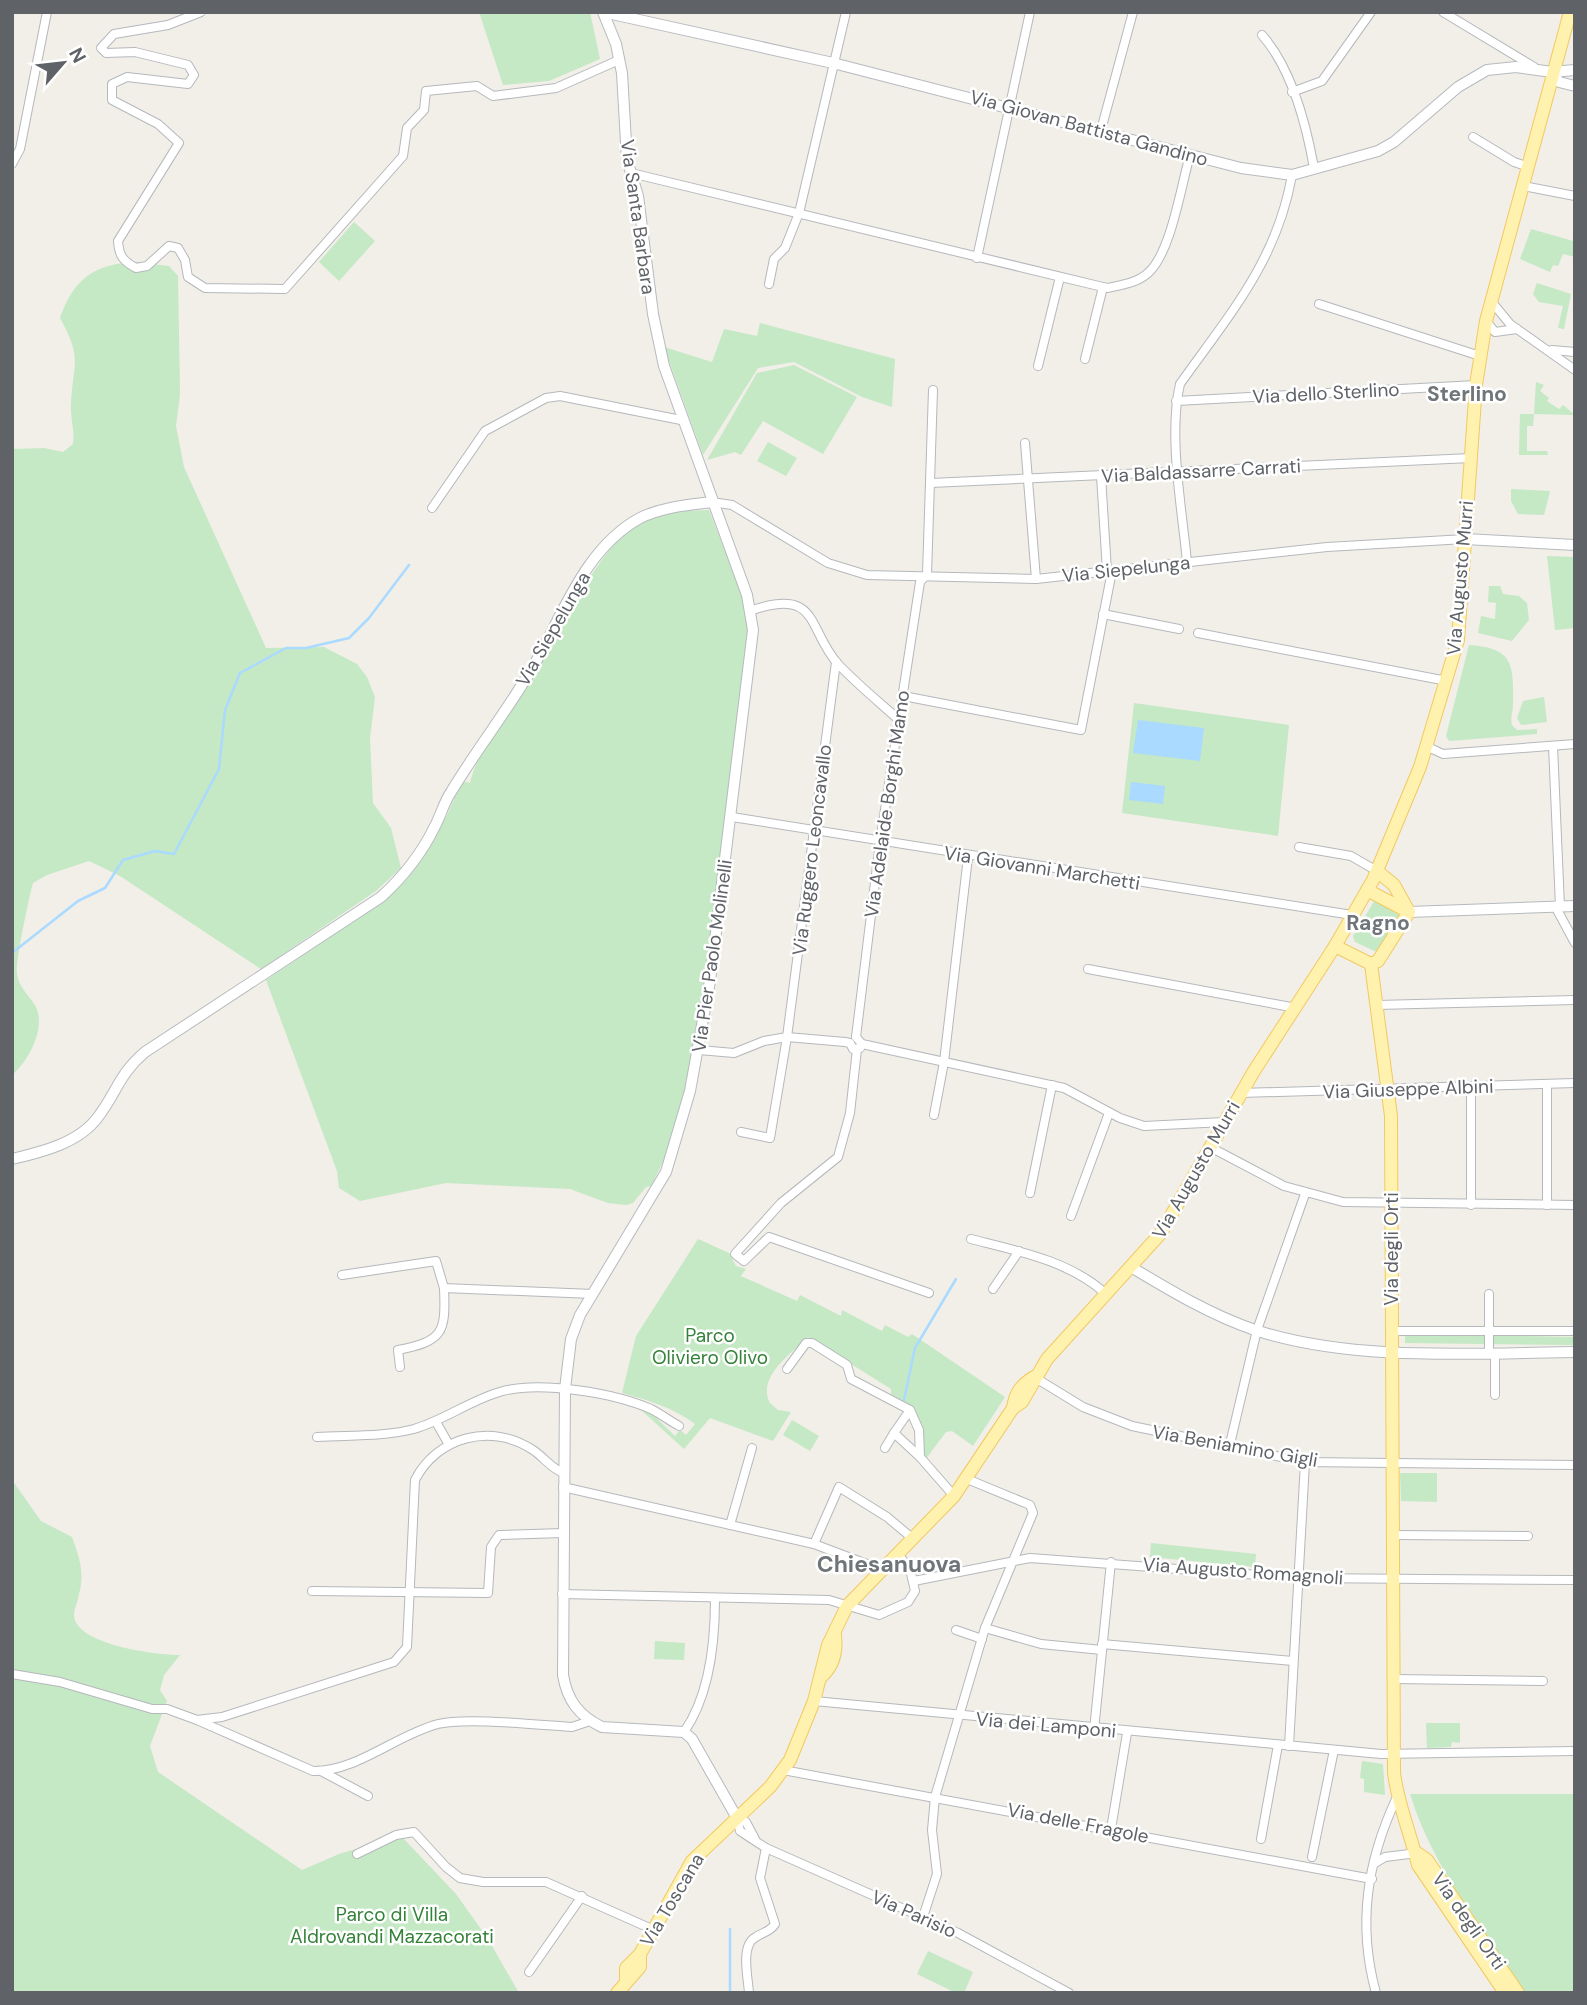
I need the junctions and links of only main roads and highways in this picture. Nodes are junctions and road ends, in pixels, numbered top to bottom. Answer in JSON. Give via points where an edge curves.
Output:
{"nodes":[{"id":1,"x":1570,"y":12,"type":"edge"},
{"id":2,"x":1377,"y":871,"type":"junction"},
{"id":3,"x":1367,"y":890,"type":"junction"},
{"id":4,"x":1409,"y":912,"type":"junction"},
{"id":5,"x":1335,"y":946,"type":"junction"},
{"id":6,"x":1371,"y":964,"type":"junction"},
{"id":7,"x":737,"y":1818,"type":"joint"},
{"id":8,"x":1417,"y":1853,"type":"junction"},
{"id":9,"x":617,"y":1993,"type":"edge"},
{"id":10,"x":1505,"y":1993,"type":"edge"},
{"id":11,"x":1518,"y":1993,"type":"edge"}],
"edges":[{"from":1,"to":2,"type":"main road","name":"Via Augusto Murri","via":[[1486,321],[1476,385],[1458,640],[1428,747]]},
{"from":2,"to":3,"type":"main road","name":"Via Augusto Murri"},
{"from":2,"to":4,"type":"main road","via":[[1394,885]]},
{"from":3,"to":4,"type":"main road"},
{"from":3,"to":5,"type":"main road","name":"Via Augusto Murri"},
{"from":4,"to":6,"type":"main road","via":[[1378,961]]},
{"from":5,"to":6,"type":"main road"},
{"from":5,"to":7,"type":"main road","name":"Via Augusto Murri","via":[[1241,1093],[1161,1233],[1024,1383],[1013,1408],[954,1496],[847,1606],[824,1656],[822,1676],[797,1747],[783,1770]]},
{"from":6,"to":8,"type":"main road","name":"Via degli Orti","via":[[1390,1089],[1393,1754],[1397,1797]]},
{"from":7,"to":9,"type":"main road","name":"Via Toscana","via":[[692,1861],[640,1954],[640,1967]]},
{"from":8,"to":10,"type":"main road","name":"Via degli Orti","via":[[1418,1865],[1431,1888]]},
{"from":8,"to":11,"type":"main road","name":"Via degli Orti","via":[[1427,1860]]}]}
